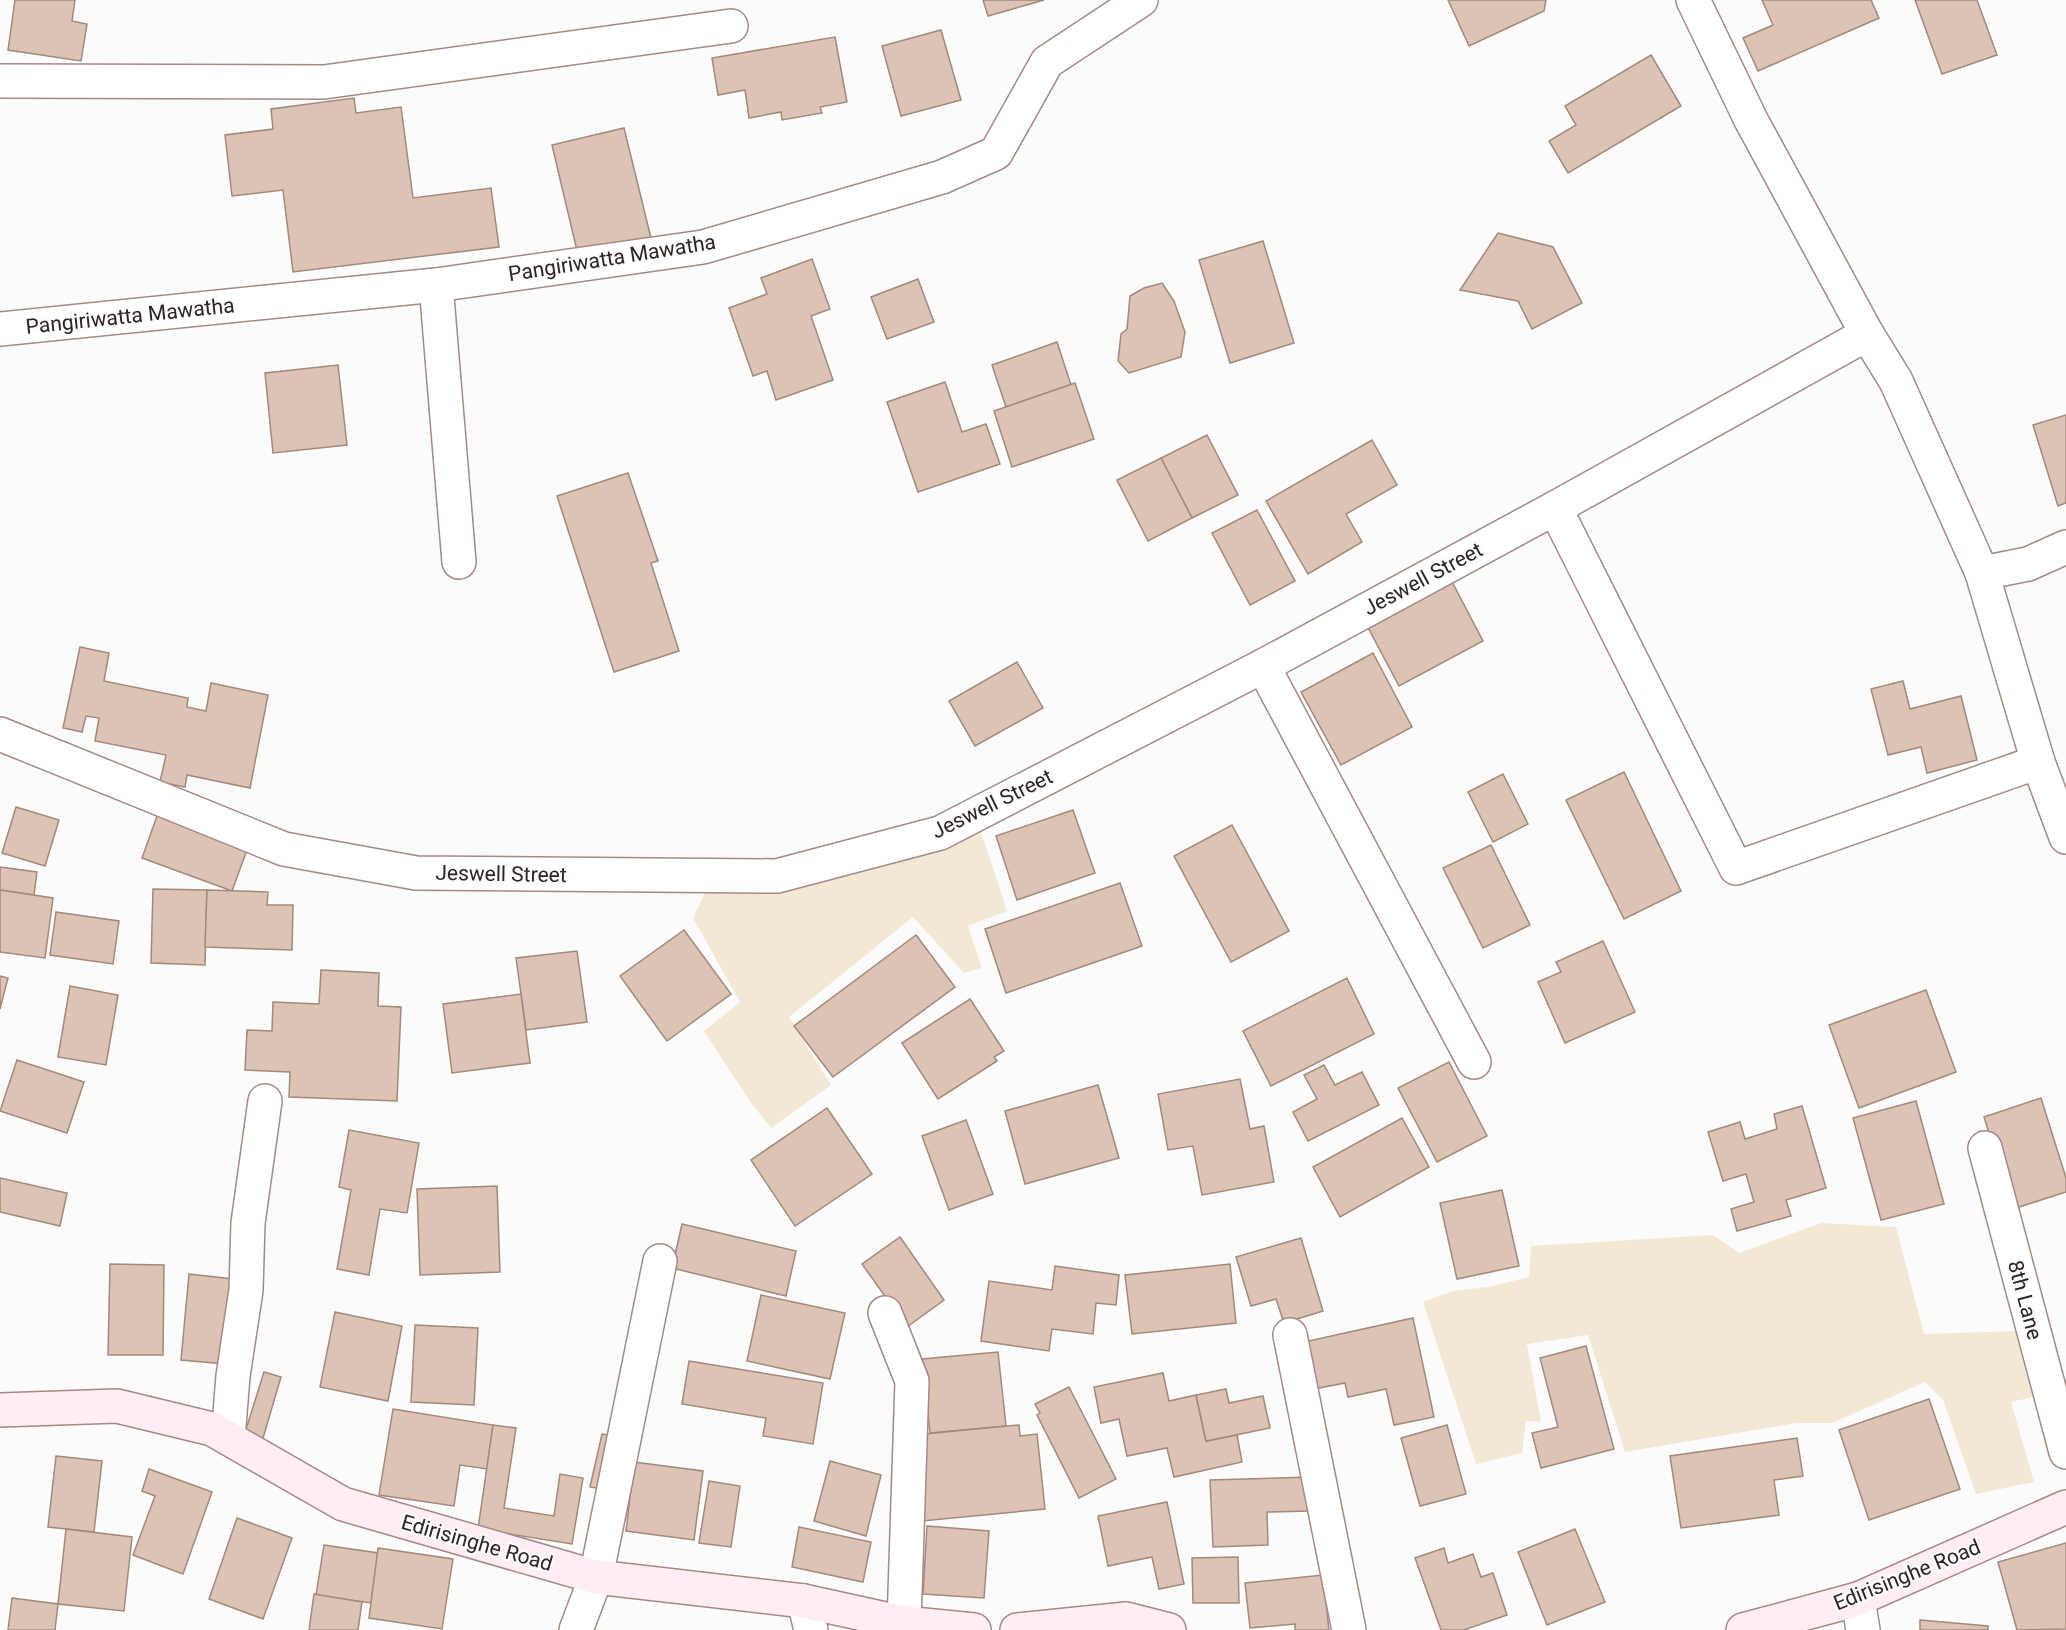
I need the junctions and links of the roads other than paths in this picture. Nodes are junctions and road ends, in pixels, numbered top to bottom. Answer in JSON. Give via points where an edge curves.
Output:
{"nodes":[{"id":1,"x":1141,"y":0,"type":"edge"},
{"id":2,"x":1693,"y":0,"type":"edge"},
{"id":3,"x":731,"y":26,"type":"dead end"},
{"id":4,"x":0,"y":81,"type":"edge"},
{"id":5,"x":436,"y":285,"type":"junction"},
{"id":6,"x":0,"y":329,"type":"edge"},
{"id":7,"x":1867,"y":334,"type":"junction"},
{"id":8,"x":1555,"y":508,"type":"junction"},
{"id":9,"x":2066,"y":547,"type":"edge"},
{"id":10,"x":459,"y":562,"type":"dead end"},
{"id":11,"x":1982,"y":573,"type":"junction"},
{"id":12,"x":1263,"y":666,"type":"junction"},
{"id":13,"x":0,"y":734,"type":"edge"},
{"id":14,"x":2038,"y":762,"type":"junction"},
{"id":15,"x":2066,"y":837,"type":"edge"},
{"id":16,"x":1474,"y":1062,"type":"dead end"},
{"id":17,"x":265,"y":1101,"type":"dead end"},
{"id":18,"x":1985,"y":1148,"type":"dead end"},
{"id":19,"x":660,"y":1261,"type":"dead end"},
{"id":20,"x":885,"y":1313,"type":"dead end"},
{"id":21,"x":1290,"y":1335,"type":"dead end"},
{"id":22,"x":0,"y":1410,"type":"edge"},
{"id":23,"x":228,"y":1438,"type":"junction"},
{"id":24,"x":2066,"y":1452,"type":"edge"},
{"id":25,"x":2066,"y":1507,"type":"edge"},
{"id":26,"x":596,"y":1577,"type":"junction"},
{"id":27,"x":807,"y":1615,"type":"edge"},
{"id":28,"x":1861,"y":1615,"type":"edge"},
{"id":29,"x":904,"y":1623,"type":"junction"},
{"id":30,"x":1128,"y":1624,"type":"edge"},
{"id":31,"x":576,"y":1630,"type":"edge"},
{"id":32,"x":974,"y":1630,"type":"edge"},
{"id":33,"x":1017,"y":1630,"type":"edge"},
{"id":34,"x":1169,"y":1630,"type":"edge"},
{"id":35,"x":1349,"y":1630,"type":"edge"},
{"id":36,"x":1743,"y":1630,"type":"edge"}],
"edges":[{"from":1,"to":5,"type":"street","name":"Pangiriwatta Mawatha","via":[[1047,62],[996,153],[942,177],[703,247]]},
{"from":2,"to":7,"type":"street","via":[[1750,120]]},
{"from":3,"to":4,"type":"street","via":[[324,82]]},
{"from":5,"to":6,"type":"street","name":"Pangiriwatta Mawatha"},
{"from":5,"to":10,"type":"street"},
{"from":7,"to":8,"type":"street","name":"Jeswell Street"},
{"from":7,"to":11,"type":"street","via":[[1896,381]]},
{"from":8,"to":12,"type":"street","name":"Jeswell Street"},
{"from":8,"to":14,"type":"street","via":[[1736,868]]},
{"from":9,"to":11,"type":"street","via":[[2028,564]]},
{"from":11,"to":14,"type":"street"},
{"from":12,"to":13,"type":"street","name":"Jeswell Street","via":[[940,832],[777,876],[416,873],[284,849]]},
{"from":12,"to":16,"type":"street"},
{"from":14,"to":15,"type":"street"},
{"from":17,"to":23,"type":"street","via":[[248,1223],[246,1290]]},
{"from":18,"to":24,"type":"street","name":"8th Lane"},
{"from":19,"to":26,"type":"street"},
{"from":20,"to":29,"type":"street","via":[[912,1381]]},
{"from":21,"to":35,"type":"street"},
{"from":22,"to":23,"type":"main road","name":"Edirisinghe Road","via":[[117,1406],[212,1429]]},
{"from":23,"to":26,"type":"main road","name":"Edirisinghe Road","via":[[343,1504]]},
{"from":25,"to":28,"type":"main road","name":"Edirisinghe Road"},
{"from":26,"to":27,"type":"main road","name":"Edirisinghe Road"},
{"from":26,"to":31,"type":"street"},
{"from":27,"to":29,"type":"main road","name":"Edirisinghe Road"},
{"from":28,"to":36,"type":"main road","name":"Edirisinghe Road"},
{"from":29,"to":32,"type":"main road","name":"Edirisinghe Road"},
{"from":30,"to":33,"type":"main road"},
{"from":30,"to":34,"type":"main road"}]}
